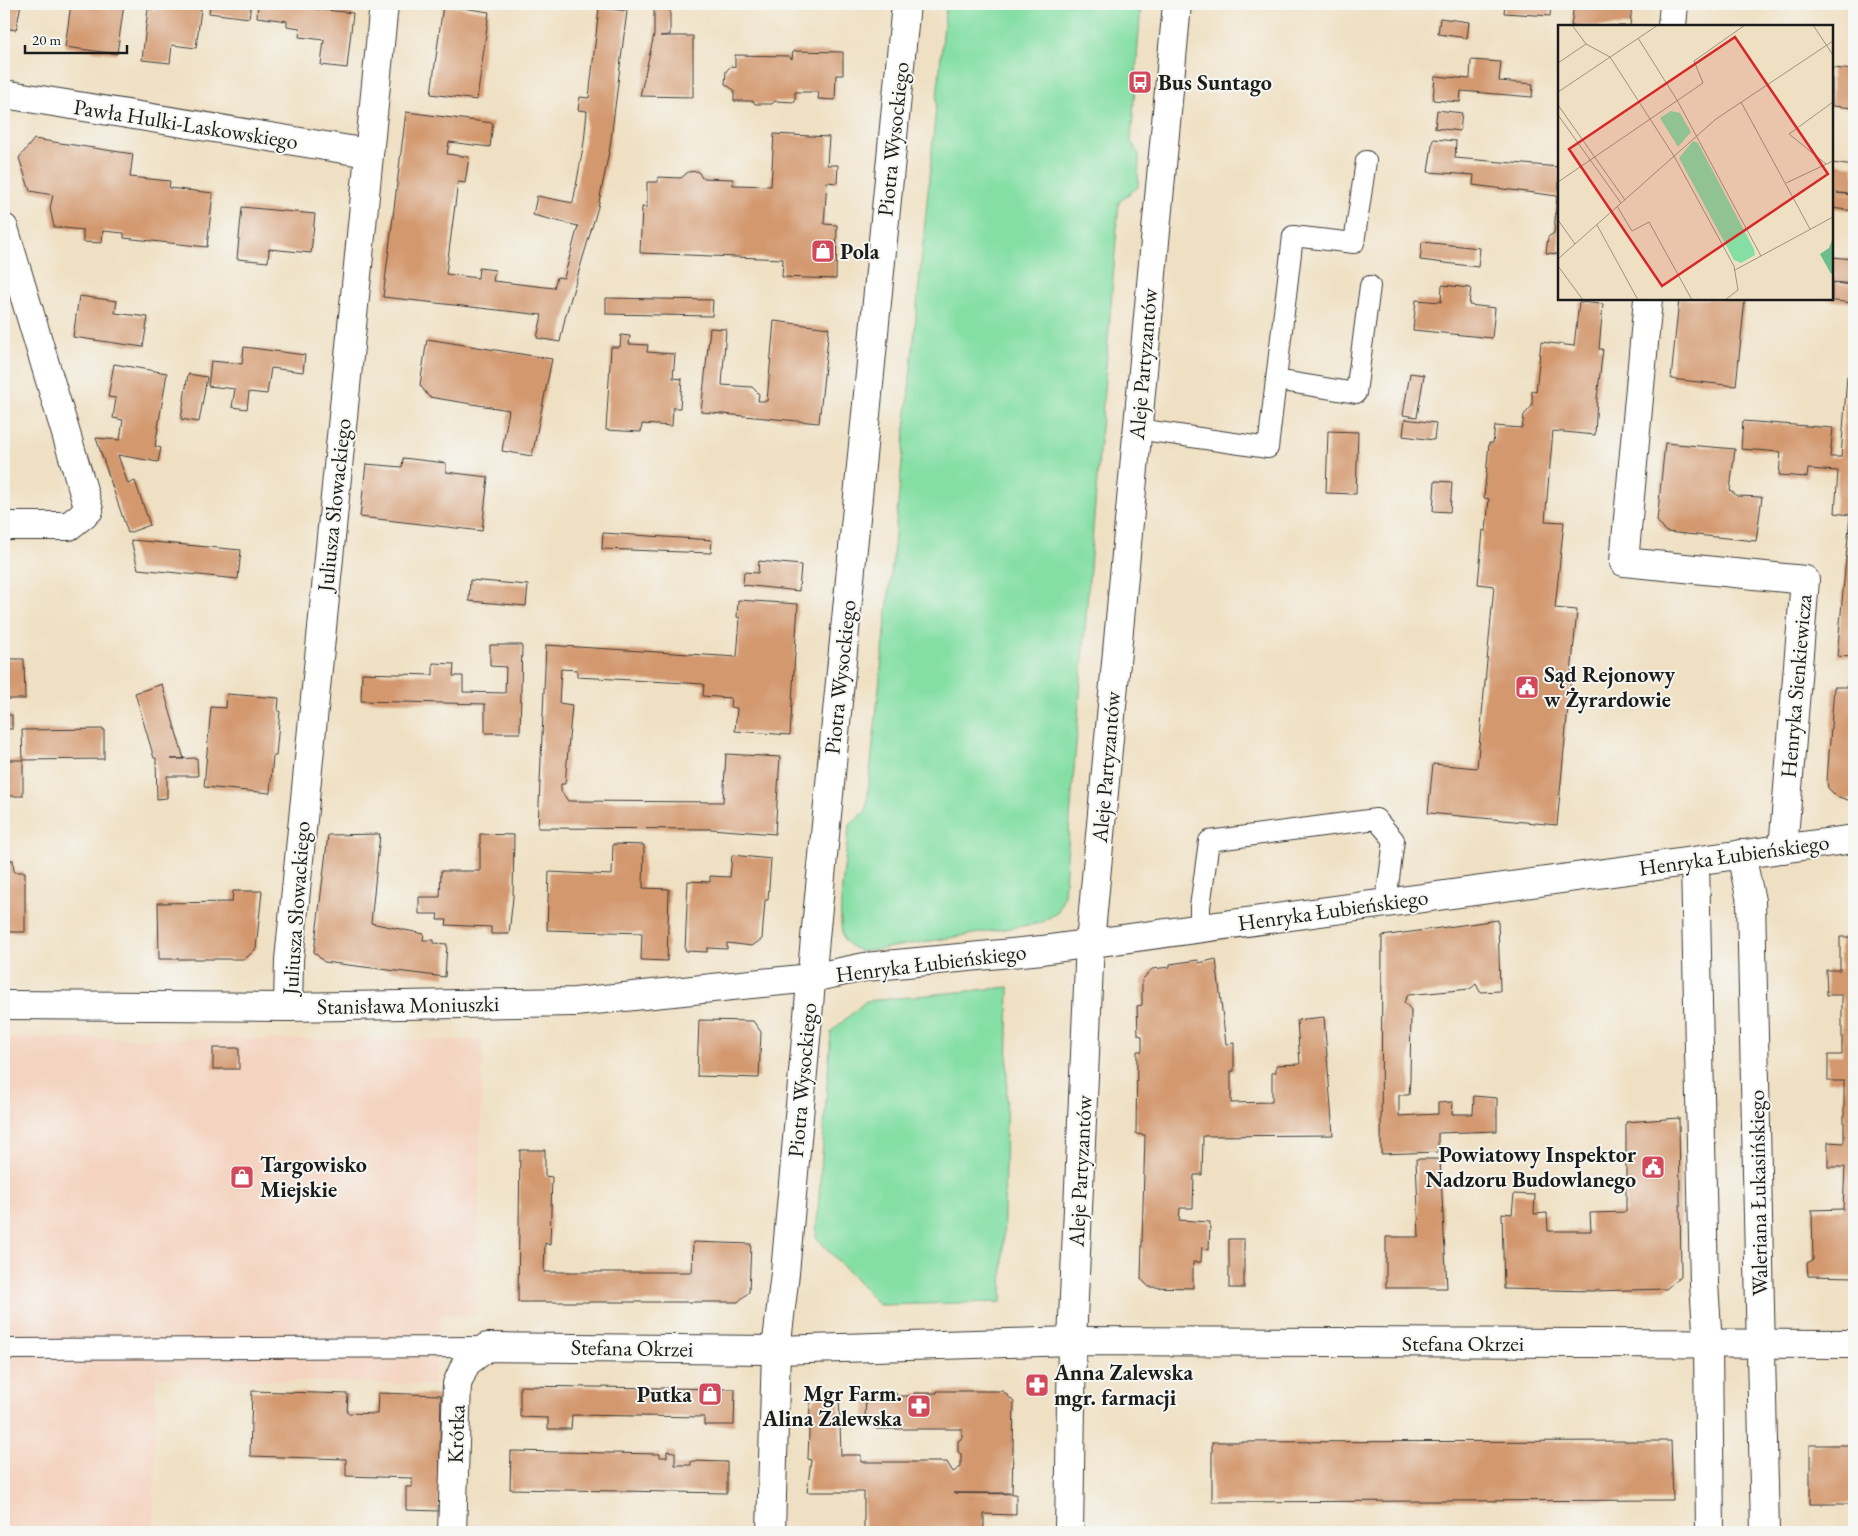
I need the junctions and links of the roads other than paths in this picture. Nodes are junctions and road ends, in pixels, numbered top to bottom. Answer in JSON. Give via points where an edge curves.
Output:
{"nodes":[{"id":1,"x":384,"y":4,"type":"edge"},
{"id":2,"x":906,"y":4,"type":"edge"},
{"id":3,"x":1176,"y":4,"type":"edge"},
{"id":4,"x":1674,"y":4,"type":"edge"},
{"id":5,"x":1672,"y":25,"type":"edge"},
{"id":6,"x":4,"y":94,"type":"edge"},
{"id":7,"x":368,"y":153,"type":"junction"},
{"id":8,"x":1366,"y":161,"type":"dead end"},
{"id":9,"x":4,"y":228,"type":"edge"},
{"id":10,"x":1370,"y":286,"type":"dead end"},
{"id":11,"x":1648,"y":300,"type":"edge"},
{"id":12,"x":1276,"y":380,"type":"junction"},
{"id":13,"x":1137,"y":429,"type":"junction"},
{"id":14,"x":4,"y":526,"type":"edge"},
{"id":15,"x":1854,"y":839,"type":"edge"},
{"id":16,"x":1783,"y":849,"type":"junction"},
{"id":17,"x":1741,"y":854,"type":"junction"},
{"id":18,"x":1696,"y":861,"type":"junction"},
{"id":19,"x":1386,"y":902,"type":"junction"},
{"id":20,"x":1200,"y":928,"type":"junction"},
{"id":21,"x":1090,"y":943,"type":"junction"},
{"id":22,"x":811,"y":978,"type":"junction"},
{"id":23,"x":4,"y":1005,"type":"edge"},
{"id":24,"x":288,"y":1007,"type":"junction"},
{"id":25,"x":1072,"y":1341,"type":"junction"},
{"id":26,"x":1762,"y":1343,"type":"junction"},
{"id":27,"x":1708,"y":1344,"type":"junction"},
{"id":28,"x":1854,"y":1344,"type":"edge"},
{"id":29,"x":487,"y":1347,"type":"junction"},
{"id":30,"x":4,"y":1349,"type":"edge"},
{"id":31,"x":776,"y":1350,"type":"junction"},
{"id":32,"x":452,"y":1532,"type":"edge"},
{"id":33,"x":772,"y":1532,"type":"edge"},
{"id":34,"x":1069,"y":1532,"type":"edge"},
{"id":35,"x":1710,"y":1532,"type":"edge"},
{"id":36,"x":1765,"y":1532,"type":"edge"}],
"edges":[{"from":1,"to":7,"type":"street","name":"Juliusza Słowackiego"},
{"from":2,"to":22,"type":"street","name":"Piotra Wysockiego"},
{"from":3,"to":13,"type":"street","name":"Aleje Partyzantów"},
{"from":4,"to":5,"type":"street"},
{"from":6,"to":7,"type":"street","name":"Pawła Hulki-Laskowskiego"},
{"from":7,"to":24,"type":"street","name":"Juliusza Słowackiego","via":[[289,960]]},
{"from":8,"to":12,"type":"lane","via":[[1354,243],[1293,236]]},
{"from":9,"to":14,"type":"street","via":[[89,510],[69,526]]},
{"from":10,"to":12,"type":"lane","via":[[1356,393]]},
{"from":11,"to":16,"type":"street","name":"Henryka Sienkiewicza","via":[[1624,562],[1805,580]]},
{"from":12,"to":13,"type":"lane","via":[[1268,448]]},
{"from":13,"to":21,"type":"street","name":"Aleje Partyzantów"},
{"from":15,"to":16,"type":"street","name":"Henryka Łubieńskiego"},
{"from":16,"to":17,"type":"street","name":"Henryka Łubieńskiego"},
{"from":17,"to":18,"type":"street","name":"Henryka Łubieńskiego"},
{"from":17,"to":26,"type":"street","name":"Waleriana Łukasińskiego","via":[[1751,901]]},
{"from":18,"to":19,"type":"street","name":"Henryka Łubieńskiego"},
{"from":18,"to":27,"type":"street"},
{"from":19,"to":20,"type":"street","name":"Henryka Łubieńskiego"},
{"from":19,"to":20,"type":"lane","via":[[1394,840],[1376,819],[1209,841]]},
{"from":20,"to":21,"type":"street","name":"Henryka Łubieńskiego"},
{"from":21,"to":22,"type":"street","name":"Henryka Łubieńskiego","via":[[865,967]]},
{"from":21,"to":25,"type":"street","name":"Aleje Partyzantów"},
{"from":22,"to":24,"type":"street","name":"Stanisława Moniuszki","via":[[575,1002]]},
{"from":22,"to":31,"type":"street","name":"Piotra Wysockiego"},
{"from":23,"to":24,"type":"street","name":"Stanisława Moniuszki"},
{"from":25,"to":27,"type":"street","name":"Stefana Okrzei"},
{"from":25,"to":31,"type":"street"},
{"from":25,"to":34,"type":"street","name":"Aleje Partyzantów"},
{"from":26,"to":27,"type":"street","name":"Stefana Okrzei"},
{"from":26,"to":28,"type":"street","name":"Stefana Okrzei"},
{"from":26,"to":36,"type":"street","name":"Waleriana Łukasińskiego"},
{"from":27,"to":35,"type":"street"},
{"from":29,"to":30,"type":"lane"},
{"from":29,"to":31,"type":"street","name":"Stefana Okrzei"},
{"from":29,"to":32,"type":"street","name":"Krótka","via":[[466,1363],[457,1384]]},
{"from":31,"to":33,"type":"street","name":"Piotra Wysockiego"}]}
